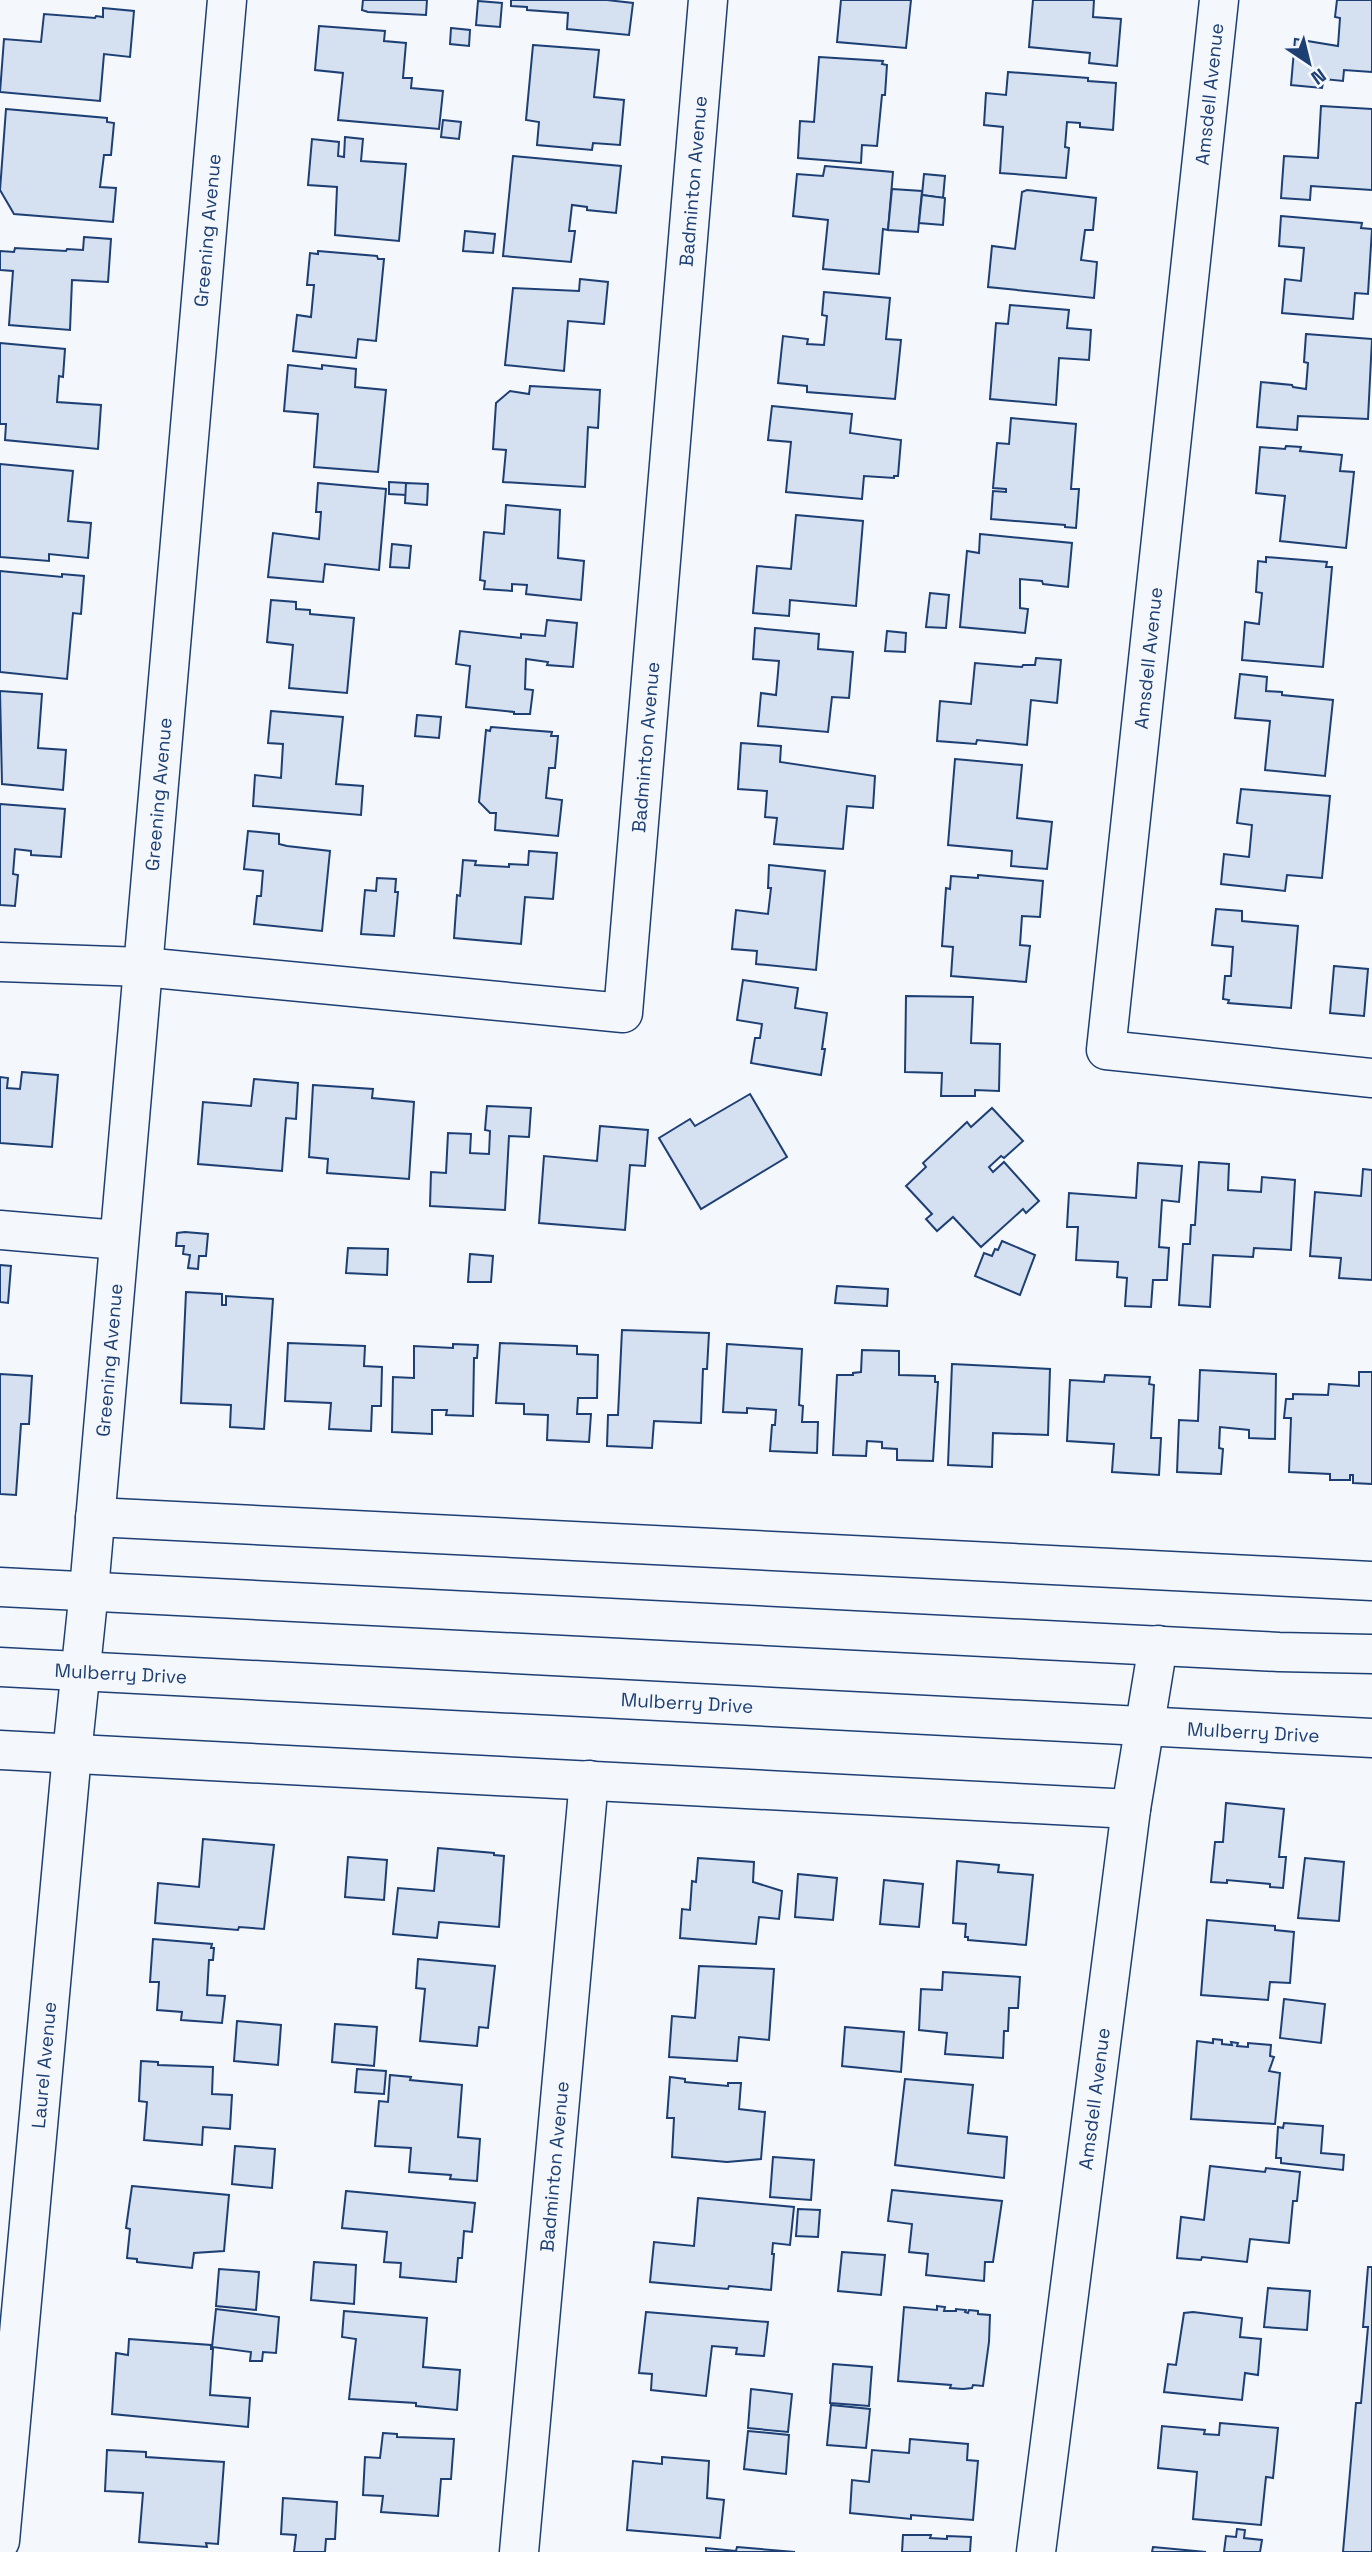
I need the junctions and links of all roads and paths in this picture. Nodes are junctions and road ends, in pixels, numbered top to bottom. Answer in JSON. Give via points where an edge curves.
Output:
{"nodes":[{"id":1,"x":227,"y":0,"type":"edge"},
{"id":2,"x":708,"y":0,"type":"edge"},
{"id":3,"x":1219,"y":0,"type":"edge"},
{"id":4,"x":0,"y":962,"type":"edge"},
{"id":5,"x":143,"y":967,"type":"junction"},
{"id":6,"x":1372,"y":1078,"type":"edge"},
{"id":7,"x":0,"y":1230,"type":"edge"},
{"id":8,"x":118,"y":1240,"type":"junction"},
{"id":9,"x":95,"y":1517,"type":"junction"},
{"id":10,"x":1372,"y":1581,"type":"edge"},
{"id":11,"x":0,"y":1587,"type":"edge"},
{"id":12,"x":89,"y":1590,"type":"junction"},
{"id":13,"x":1158,"y":1645,"type":"junction"},
{"id":14,"x":1372,"y":1654,"type":"edge"},
{"id":15,"x":0,"y":1667,"type":"edge"},
{"id":16,"x":80,"y":1671,"type":"junction"},
{"id":17,"x":1144,"y":1726,"type":"junction"},
{"id":18,"x":1372,"y":1738,"type":"edge"},
{"id":19,"x":0,"y":1750,"type":"edge"},
{"id":20,"x":72,"y":1754,"type":"junction"},
{"id":21,"x":589,"y":1780,"type":"junction"},
{"id":22,"x":1131,"y":1809,"type":"junction"},
{"id":23,"x":0,"y":2541,"type":"edge"},
{"id":24,"x":519,"y":2552,"type":"edge"},
{"id":25,"x":1035,"y":2552,"type":"edge"}],
"edges":[{"from":1,"to":5,"type":"street","name":"Greening Avenue"},
{"from":2,"to":5,"type":"street","name":"Badminton Avenue","via":[[623,1013]]},
{"from":3,"to":6,"type":"street","name":"Amsdell Avenue","via":[[1105,1050]]},
{"from":4,"to":5,"type":"street"},
{"from":5,"to":8,"type":"street","name":"Greening Avenue"},
{"from":7,"to":8,"type":"street"},
{"from":8,"to":9,"type":"street","name":"Greening Avenue"},
{"from":9,"to":10,"type":"street"},
{"from":9,"to":12,"type":"street","name":"Greening Avenue"},
{"from":11,"to":12,"type":"street"},
{"from":12,"to":13,"type":"street"},
{"from":12,"to":16,"type":"street","name":"Laurel Avenue"},
{"from":13,"to":14,"type":"street"},
{"from":13,"to":17,"type":"street","name":"Amsdell Avenue"},
{"from":15,"to":16,"type":"street","name":"Mulberry Drive"},
{"from":16,"to":17,"type":"street","name":"Mulberry Drive"},
{"from":16,"to":20,"type":"street","name":"Laurel Avenue"},
{"from":17,"to":18,"type":"street","name":"Mulberry Drive"},
{"from":17,"to":22,"type":"street","name":"Amsdell Avenue"},
{"from":19,"to":20,"type":"street"},
{"from":20,"to":21,"type":"street"},
{"from":20,"to":23,"type":"street","name":"Laurel Avenue"},
{"from":21,"to":22,"type":"street"},
{"from":21,"to":24,"type":"street","name":"Badminton Avenue"},
{"from":22,"to":25,"type":"street","name":"Amsdell Avenue"}]}
